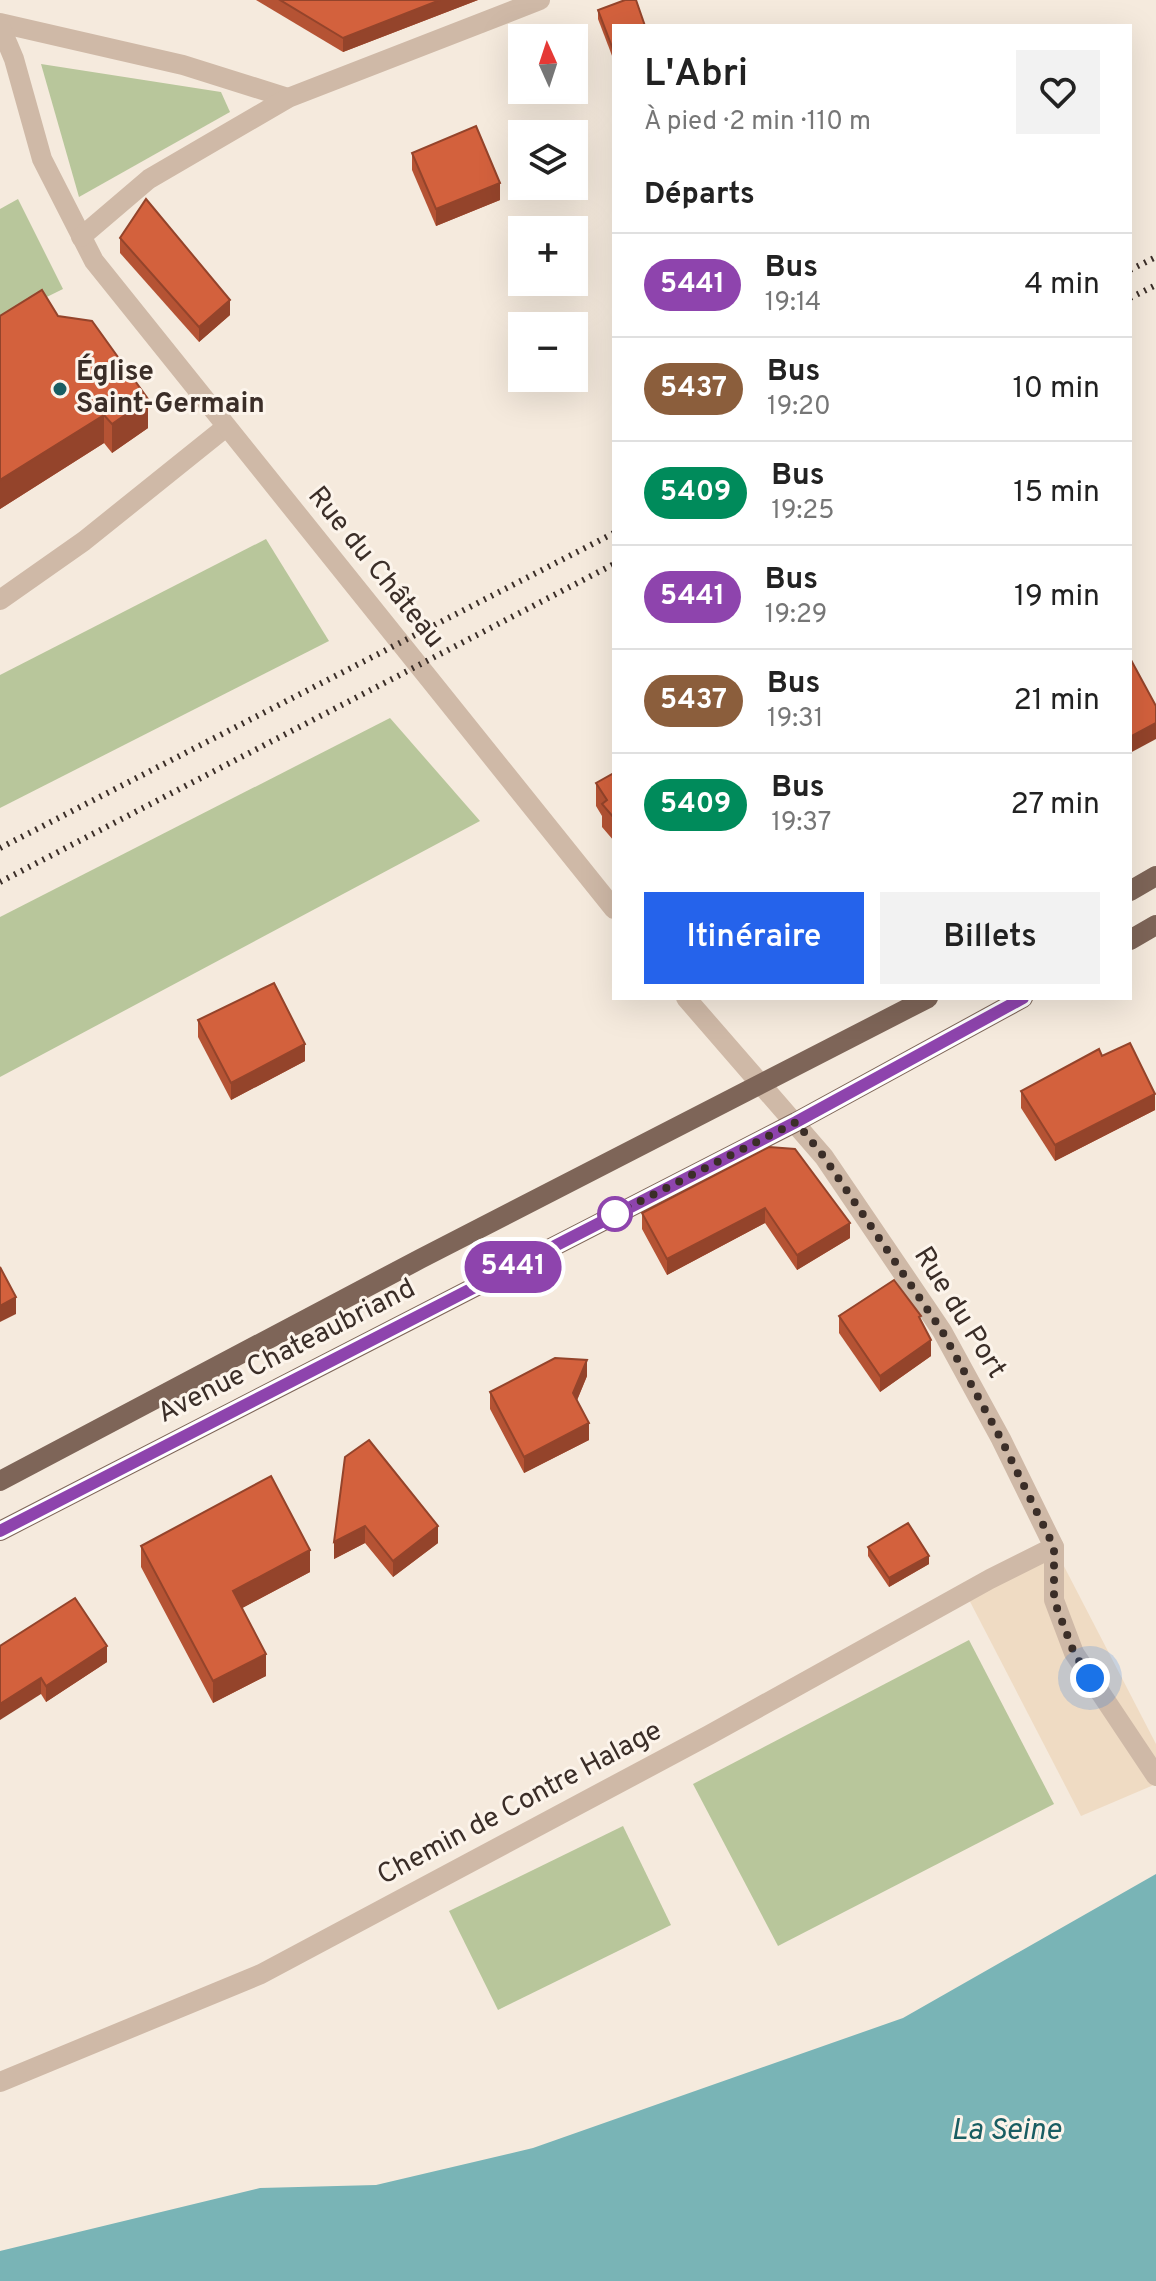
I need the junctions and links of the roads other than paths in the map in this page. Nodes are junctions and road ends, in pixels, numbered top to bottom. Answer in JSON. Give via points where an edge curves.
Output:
{"nodes":[{"id":1,"x":540,"y":0,"type":"edge"},
{"id":2,"x":0,"y":24,"type":"edge"},
{"id":3,"x":288,"y":98,"type":"junction"},
{"id":4,"x":81,"y":237,"type":"junction"},
{"id":5,"x":226,"y":427,"type":"junction"},
{"id":6,"x":0,"y":600,"type":"edge"},
{"id":7,"x":1156,"y":876,"type":"edge"},
{"id":8,"x":1132,"y":890,"type":"edge"},
{"id":9,"x":612,"y":907,"type":"edge"},
{"id":10,"x":1156,"y":925,"type":"edge"},
{"id":11,"x":1132,"y":939,"type":"edge"},
{"id":12,"x":688,"y":1000,"type":"edge"},
{"id":13,"x":924,"y":1000,"type":"edge"},
{"id":14,"x":1019,"y":1000,"type":"edge"},
{"id":15,"x":762,"y":1083,"type":"junction"},
{"id":16,"x":796,"y":1122,"type":"junction"},
{"id":17,"x":0,"y":1481,"type":"edge"},
{"id":18,"x":0,"y":1531,"type":"edge"},
{"id":19,"x":1054,"y":1547,"type":"junction"},
{"id":20,"x":1156,"y":1776,"type":"edge"},
{"id":21,"x":0,"y":2082,"type":"edge"}],
"edges":[{"from":1,"to":3,"type":"street"},
{"from":2,"to":3,"type":"street","via":[[183,65]]},
{"from":2,"to":4,"type":"street","name":"Rue du Château","via":[[42,159]]},
{"from":3,"to":4,"type":"street","via":[[149,179]]},
{"from":4,"to":5,"type":"street","name":"Rue du Château","via":[[94,261]]},
{"from":5,"to":6,"type":"street","via":[[84,541]]},
{"from":5,"to":9,"type":"street","name":"Rue du Château"},
{"from":7,"to":8,"type":"main road"},
{"from":10,"to":11,"type":"main road"},
{"from":12,"to":15,"type":"street"},
{"from":13,"to":15,"type":"main road","name":"Avenue Chateaubriand"},
{"from":14,"to":16,"type":"main road","name":"Avenue Chateaubriand"},
{"from":15,"to":16,"type":"street"},
{"from":15,"to":17,"type":"main road","name":"Avenue Chateaubriand"},
{"from":16,"to":18,"type":"main road","name":"Avenue Chateaubriand"},
{"from":16,"to":19,"type":"street","name":"Rue du Port","via":[[942,1331]]},
{"from":19,"to":20,"type":"street","via":[[1054,1600],[1074,1653]]},
{"from":19,"to":21,"type":"street","name":"Chemin de Contre Halage","via":[[261,1974]]}]}
